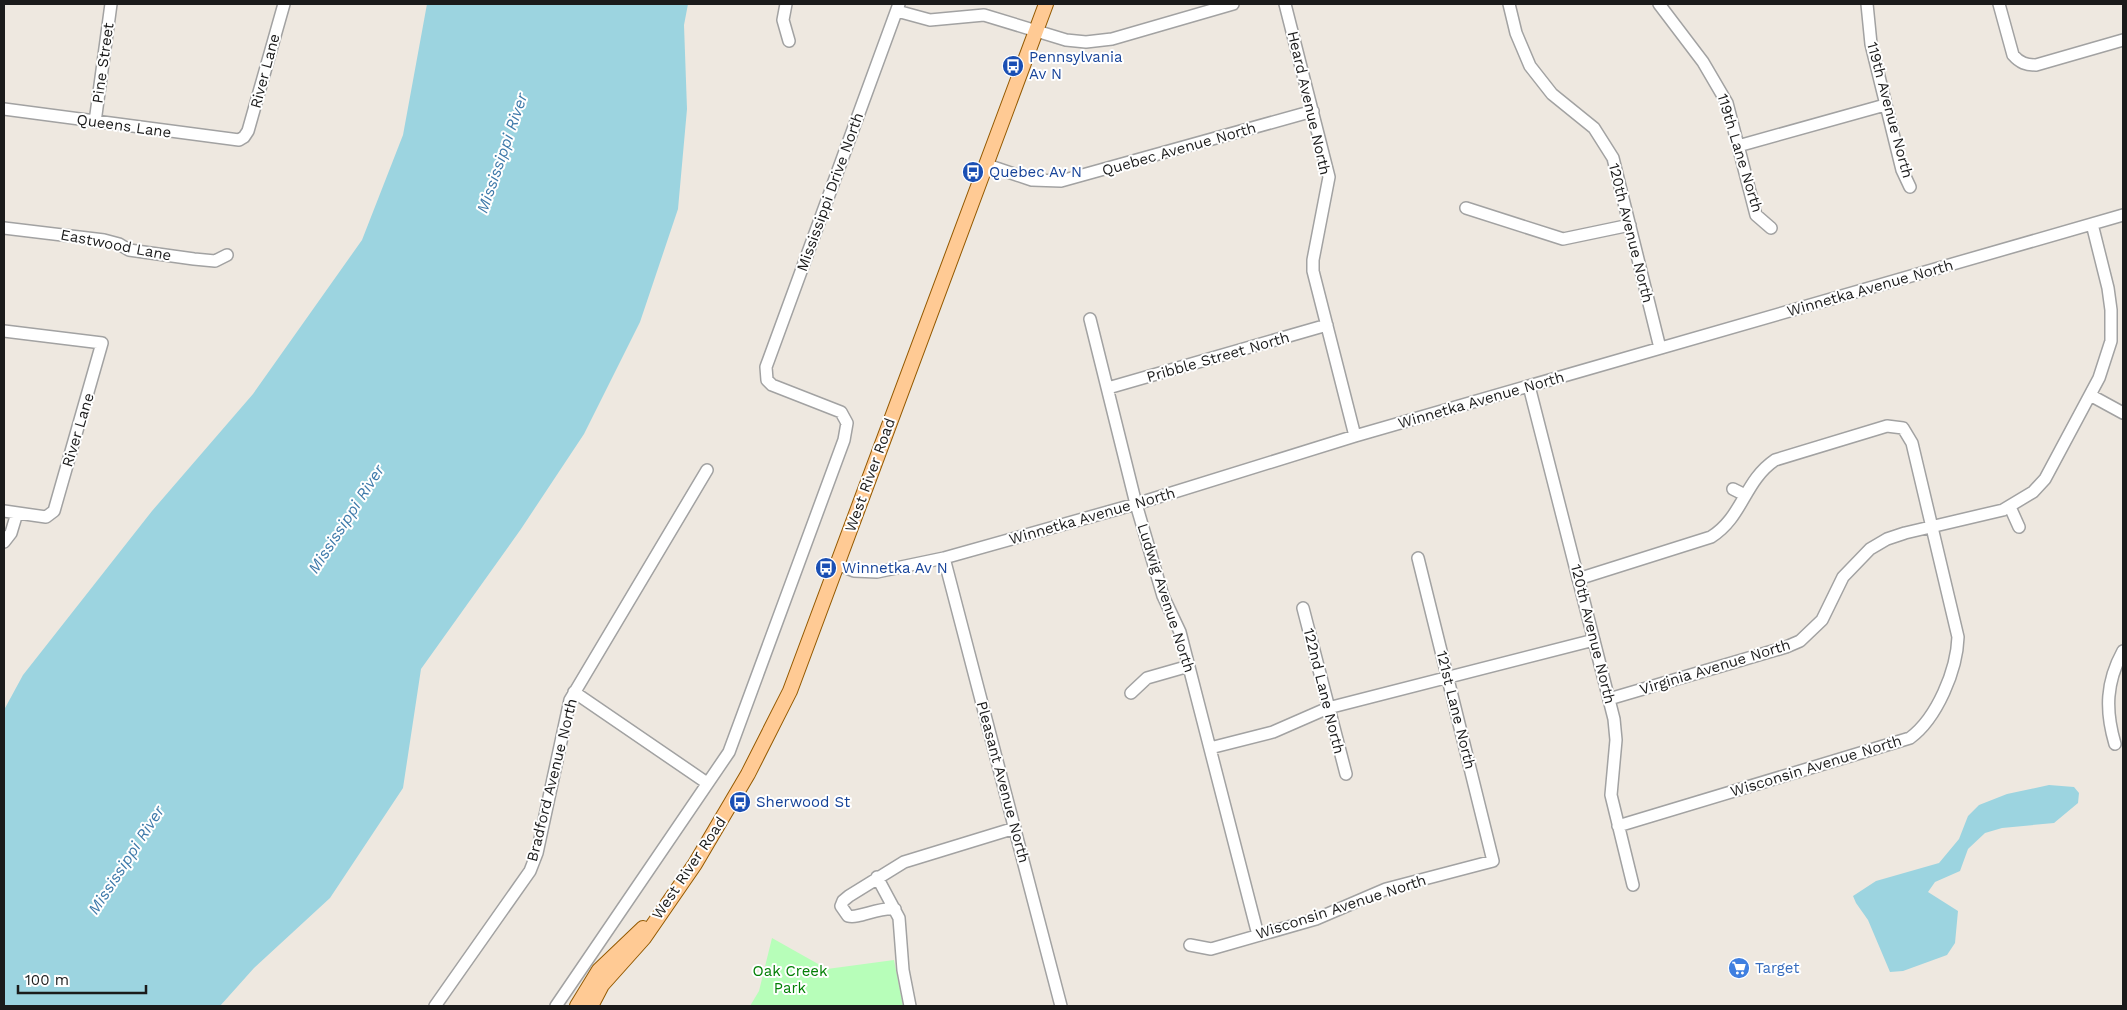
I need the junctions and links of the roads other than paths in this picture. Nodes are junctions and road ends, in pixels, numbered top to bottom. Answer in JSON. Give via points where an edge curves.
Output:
{"nodes":[{"id":1,"x":111,"y":4,"type":"edge"},
{"id":2,"x":284,"y":4,"type":"edge"},
{"id":3,"x":786,"y":4,"type":"edge"},
{"id":4,"x":1046,"y":4,"type":"edge"},
{"id":5,"x":1234,"y":4,"type":"edge"},
{"id":6,"x":1285,"y":4,"type":"edge"},
{"id":7,"x":1509,"y":4,"type":"edge"},
{"id":8,"x":1659,"y":4,"type":"edge"},
{"id":9,"x":1867,"y":4,"type":"edge"},
{"id":10,"x":1999,"y":4,"type":"edge"},
{"id":11,"x":898,"y":7,"type":"edge"},
{"id":12,"x":1036,"y":31,"type":"junction"},
{"id":13,"x":2123,"y":40,"type":"edge"},
{"id":14,"x":789,"y":41,"type":"dead end"},
{"id":15,"x":1886,"y":104,"type":"junction"},
{"id":16,"x":4,"y":109,"type":"edge"},
{"id":17,"x":1313,"y":111,"type":"junction"},
{"id":18,"x":95,"y":122,"type":"junction"},
{"id":19,"x":244,"y":137,"type":"joint"},
{"id":20,"x":1738,"y":146,"type":"junction"},
{"id":21,"x":987,"y":165,"type":"junction"},
{"id":22,"x":1910,"y":187,"type":"dead end"},
{"id":23,"x":1466,"y":208,"type":"dead end"},
{"id":24,"x":2123,"y":215,"type":"edge"},
{"id":25,"x":2092,"y":224,"type":"junction"},
{"id":26,"x":1630,"y":225,"type":"junction"},
{"id":27,"x":4,"y":228,"type":"edge"},
{"id":28,"x":1771,"y":228,"type":"dead end"},
{"id":29,"x":227,"y":255,"type":"dead end"},
{"id":30,"x":1090,"y":319,"type":"dead end"},
{"id":31,"x":1327,"y":325,"type":"junction"},
{"id":32,"x":4,"y":331,"type":"edge"},
{"id":33,"x":1660,"y":348,"type":"junction"},
{"id":34,"x":1529,"y":386,"type":"junction"},
{"id":35,"x":1108,"y":388,"type":"junction"},
{"id":36,"x":2090,"y":395,"type":"junction"},
{"id":37,"x":2123,"y":413,"type":"edge"},
{"id":38,"x":847,"y":423,"type":"joint"},
{"id":39,"x":1355,"y":436,"type":"junction"},
{"id":40,"x":707,"y":470,"type":"dead end"},
{"id":41,"x":1733,"y":489,"type":"dead end"},
{"id":42,"x":1745,"y":495,"type":"junction"},
{"id":43,"x":1136,"y":504,"type":"junction"},
{"id":44,"x":2010,"y":507,"type":"junction"},
{"id":45,"x":4,"y":511,"type":"edge"},
{"id":46,"x":17,"y":513,"type":"junction"},
{"id":47,"x":1932,"y":526,"type":"junction"},
{"id":48,"x":2019,"y":527,"type":"dead end"},
{"id":49,"x":4,"y":542,"type":"edge"},
{"id":50,"x":944,"y":558,"type":"junction"},
{"id":51,"x":1418,"y":558,"type":"dead end"},
{"id":52,"x":837,"y":564,"type":"junction"},
{"id":53,"x":1578,"y":579,"type":"junction"},
{"id":54,"x":1303,"y":608,"type":"dead end"},
{"id":55,"x":1594,"y":640,"type":"junction"},
{"id":56,"x":2123,"y":651,"type":"edge"},
{"id":57,"x":1189,"y":666,"type":"junction"},
{"id":58,"x":1449,"y":678,"type":"junction"},
{"id":59,"x":574,"y":692,"type":"junction"},
{"id":60,"x":1131,"y":693,"type":"dead end"},
{"id":61,"x":1609,"y":699,"type":"junction"},
{"id":62,"x":1328,"y":708,"type":"junction"},
{"id":63,"x":2115,"y":744,"type":"dead end"},
{"id":64,"x":1210,"y":748,"type":"junction"},
{"id":65,"x":1346,"y":774,"type":"dead end"},
{"id":66,"x":707,"y":783,"type":"junction"},
{"id":67,"x":1618,"y":826,"type":"junction"},
{"id":68,"x":1015,"y":828,"type":"junction"},
{"id":69,"x":1493,"y":862,"type":"joint"},
{"id":70,"x":877,"y":877,"type":"junction"},
{"id":71,"x":1633,"y":885,"type":"dead end"},
{"id":72,"x":894,"y":908,"type":"junction"},
{"id":73,"x":651,"y":925,"type":"junction"},
{"id":74,"x":1258,"y":935,"type":"junction"},
{"id":75,"x":1190,"y":945,"type":"dead end"},
{"id":76,"x":435,"y":1006,"type":"edge"},
{"id":77,"x":556,"y":1006,"type":"edge"},
{"id":78,"x":576,"y":1006,"type":"edge"},
{"id":79,"x":591,"y":1006,"type":"edge"},
{"id":80,"x":910,"y":1006,"type":"edge"},
{"id":81,"x":1061,"y":1006,"type":"edge"}],
"edges":[{"from":1,"to":18,"type":"street","name":"Pine Street"},
{"from":2,"to":19,"type":"street","name":"River Lane"},
{"from":3,"to":14,"type":"street","via":[[784,20]]},
{"from":4,"to":12,"type":"main road","name":"West River Road"},
{"from":5,"to":12,"type":"street","via":[[1099,41],[1066,40]]},
{"from":6,"to":17,"type":"street","name":"Heard Avenue North"},
{"from":7,"to":26,"type":"street","name":"120th Avenue North","via":[[1516,33],[1530,66],[1552,94],[1580,115],[1604,142],[1618,174]]},
{"from":8,"to":20,"type":"street","name":"119th Lane North","via":[[1716,83],[1727,103]]},
{"from":9,"to":15,"type":"street","name":"119th Avenue North","via":[[1871,44]]},
{"from":10,"to":13,"type":"street","via":[[2010,48],[2019,62],[2036,65]]},
{"from":11,"to":12,"type":"street","via":[[930,20],[984,14]]},
{"from":11,"to":38,"type":"street","name":"Mississippi Drive North","via":[[766,373],[772,385],[841,412]]},
{"from":12,"to":21,"type":"main road","name":"West River Road"},
{"from":15,"to":20,"type":"street"},
{"from":15,"to":22,"type":"street","name":"119th Avenue North","via":[[1902,170]]},
{"from":16,"to":18,"type":"street","name":"Queens Lane"},
{"from":17,"to":21,"type":"street","name":"Quebec Avenue North","via":[[1061,181],[1032,180]]},
{"from":17,"to":31,"type":"street","name":"Heard Avenue North","via":[[1328,177],[1312,260]]},
{"from":18,"to":19,"type":"street","name":"Queens Lane","via":[[233,140]]},
{"from":20,"to":28,"type":"street","name":"119th Lane North","via":[[1756,215]]},
{"from":21,"to":52,"type":"main road","name":"West River Road"},
{"from":23,"to":26,"type":"street","via":[[1563,239]]},
{"from":24,"to":25,"type":"street","name":"Winnetka Avenue North"},
{"from":25,"to":33,"type":"street","name":"Winnetka Avenue North"},
{"from":25,"to":36,"type":"street","name":"Virginia Avenue North","via":[[2108,288],[2112,326],[2107,356]]},
{"from":26,"to":33,"type":"street","name":"120th Avenue North"},
{"from":27,"to":29,"type":"street","name":"Eastwood Lane","via":[[104,240],[129,250],[201,260],[215,261]]},
{"from":30,"to":35,"type":"street","name":"Ludwig Avenue North"},
{"from":31,"to":35,"type":"street","name":"Pribble Street North"},
{"from":31,"to":39,"type":"street","name":"Heard Avenue North"},
{"from":32,"to":46,"type":"street","name":"River Lane","via":[[102,343],[54,511],[46,517]]},
{"from":33,"to":34,"type":"street","name":"Winnetka Avenue North"},
{"from":34,"to":39,"type":"street","name":"Winnetka Avenue North"},
{"from":34,"to":53,"type":"street","name":"120th Avenue North"},
{"from":35,"to":43,"type":"street","name":"Ludwig Avenue North"},
{"from":36,"to":37,"type":"street"},
{"from":36,"to":44,"type":"street","name":"Virginia Avenue North","via":[[2045,479],[2033,492]]},
{"from":38,"to":66,"type":"street","name":"West River Road","via":[[844,440],[741,724],[722,766]]},
{"from":39,"to":43,"type":"street","name":"Winnetka Avenue North"},
{"from":40,"to":59,"type":"street","name":"Bradford Avenue North"},
{"from":41,"to":42,"type":"street"},
{"from":42,"to":47,"type":"street","name":"Wisconsin Avenue North","via":[[1758,474],[1775,460],[1894,426],[1903,428],[1912,443]]},
{"from":42,"to":53,"type":"street","name":"Wisconsin Avenue North","via":[[1734,517],[1711,537]]},
{"from":43,"to":50,"type":"street","name":"Winnetka Avenue North"},
{"from":43,"to":57,"type":"street","name":"Ludwig Avenue North","via":[[1163,596],[1180,632]]},
{"from":44,"to":47,"type":"street","name":"Virginia Avenue North"},
{"from":44,"to":48,"type":"street"},
{"from":45,"to":46,"type":"street"},
{"from":46,"to":49,"type":"street","via":[[11,533]]},
{"from":47,"to":61,"type":"street","name":"Virginia Avenue North","via":[[1887,539],[1870,549],[1843,577],[1822,620],[1800,641]]},
{"from":47,"to":67,"type":"street","name":"Wisconsin Avenue North","via":[[1956,622],[1958,650],[1939,702],[1922,729],[1896,744]]},
{"from":50,"to":52,"type":"street","name":"Winnetka Avenue North","via":[[877,572],[854,571]]},
{"from":50,"to":68,"type":"street","name":"Pleasant Avenue North"},
{"from":51,"to":58,"type":"street","name":"121st Lane North"},
{"from":52,"to":73,"type":"main road","name":"West River Road","via":[[794,683],[762,748],[695,864]]},
{"from":53,"to":55,"type":"street","name":"120th Avenue North"},
{"from":54,"to":62,"type":"street","name":"122nd Lane North"},
{"from":55,"to":58,"type":"street"},
{"from":55,"to":61,"type":"street","name":"120th Avenue North"},
{"from":56,"to":63,"type":"street","via":[[2108,693],[2108,718]]},
{"from":57,"to":60,"type":"street","via":[[1147,678]]},
{"from":57,"to":64,"type":"street","name":"Ludwig Avenue North"},
{"from":58,"to":62,"type":"street"},
{"from":58,"to":69,"type":"street","name":"121st Lane North"},
{"from":59,"to":66,"type":"street"},
{"from":59,"to":76,"type":"street","name":"Bradford Avenue North","via":[[530,871]]},
{"from":61,"to":67,"type":"street","name":"120th Avenue North","via":[[1616,729],[1611,787]]},
{"from":62,"to":64,"type":"street","via":[[1273,732]]},
{"from":62,"to":65,"type":"street","name":"122nd Lane North"},
{"from":64,"to":74,"type":"street","name":"Ludwig Avenue North"},
{"from":66,"to":77,"type":"street","name":"West River Road"},
{"from":67,"to":71,"type":"street","name":"120th Avenue North"},
{"from":68,"to":70,"type":"street","via":[[904,862]]},
{"from":68,"to":81,"type":"street","name":"Pleasant Avenue North"},
{"from":69,"to":74,"type":"street","name":"Wisconsin Avenue North","via":[[1386,889],[1326,915]]},
{"from":70,"to":72,"type":"street"},
{"from":70,"to":72,"type":"street","via":[[843,901],[843,911],[854,918],[880,908]]},
{"from":72,"to":80,"type":"street","via":[[901,929],[902,970]]},
{"from":73,"to":78,"type":"main road","name":"West River Road","via":[[642,929],[606,962]]},
{"from":73,"to":79,"type":"main road","name":"West River Road","via":[[644,938],[602,985]]},
{"from":74,"to":75,"type":"street","name":"Wisconsin Avenue North","via":[[1211,949]]}]}
